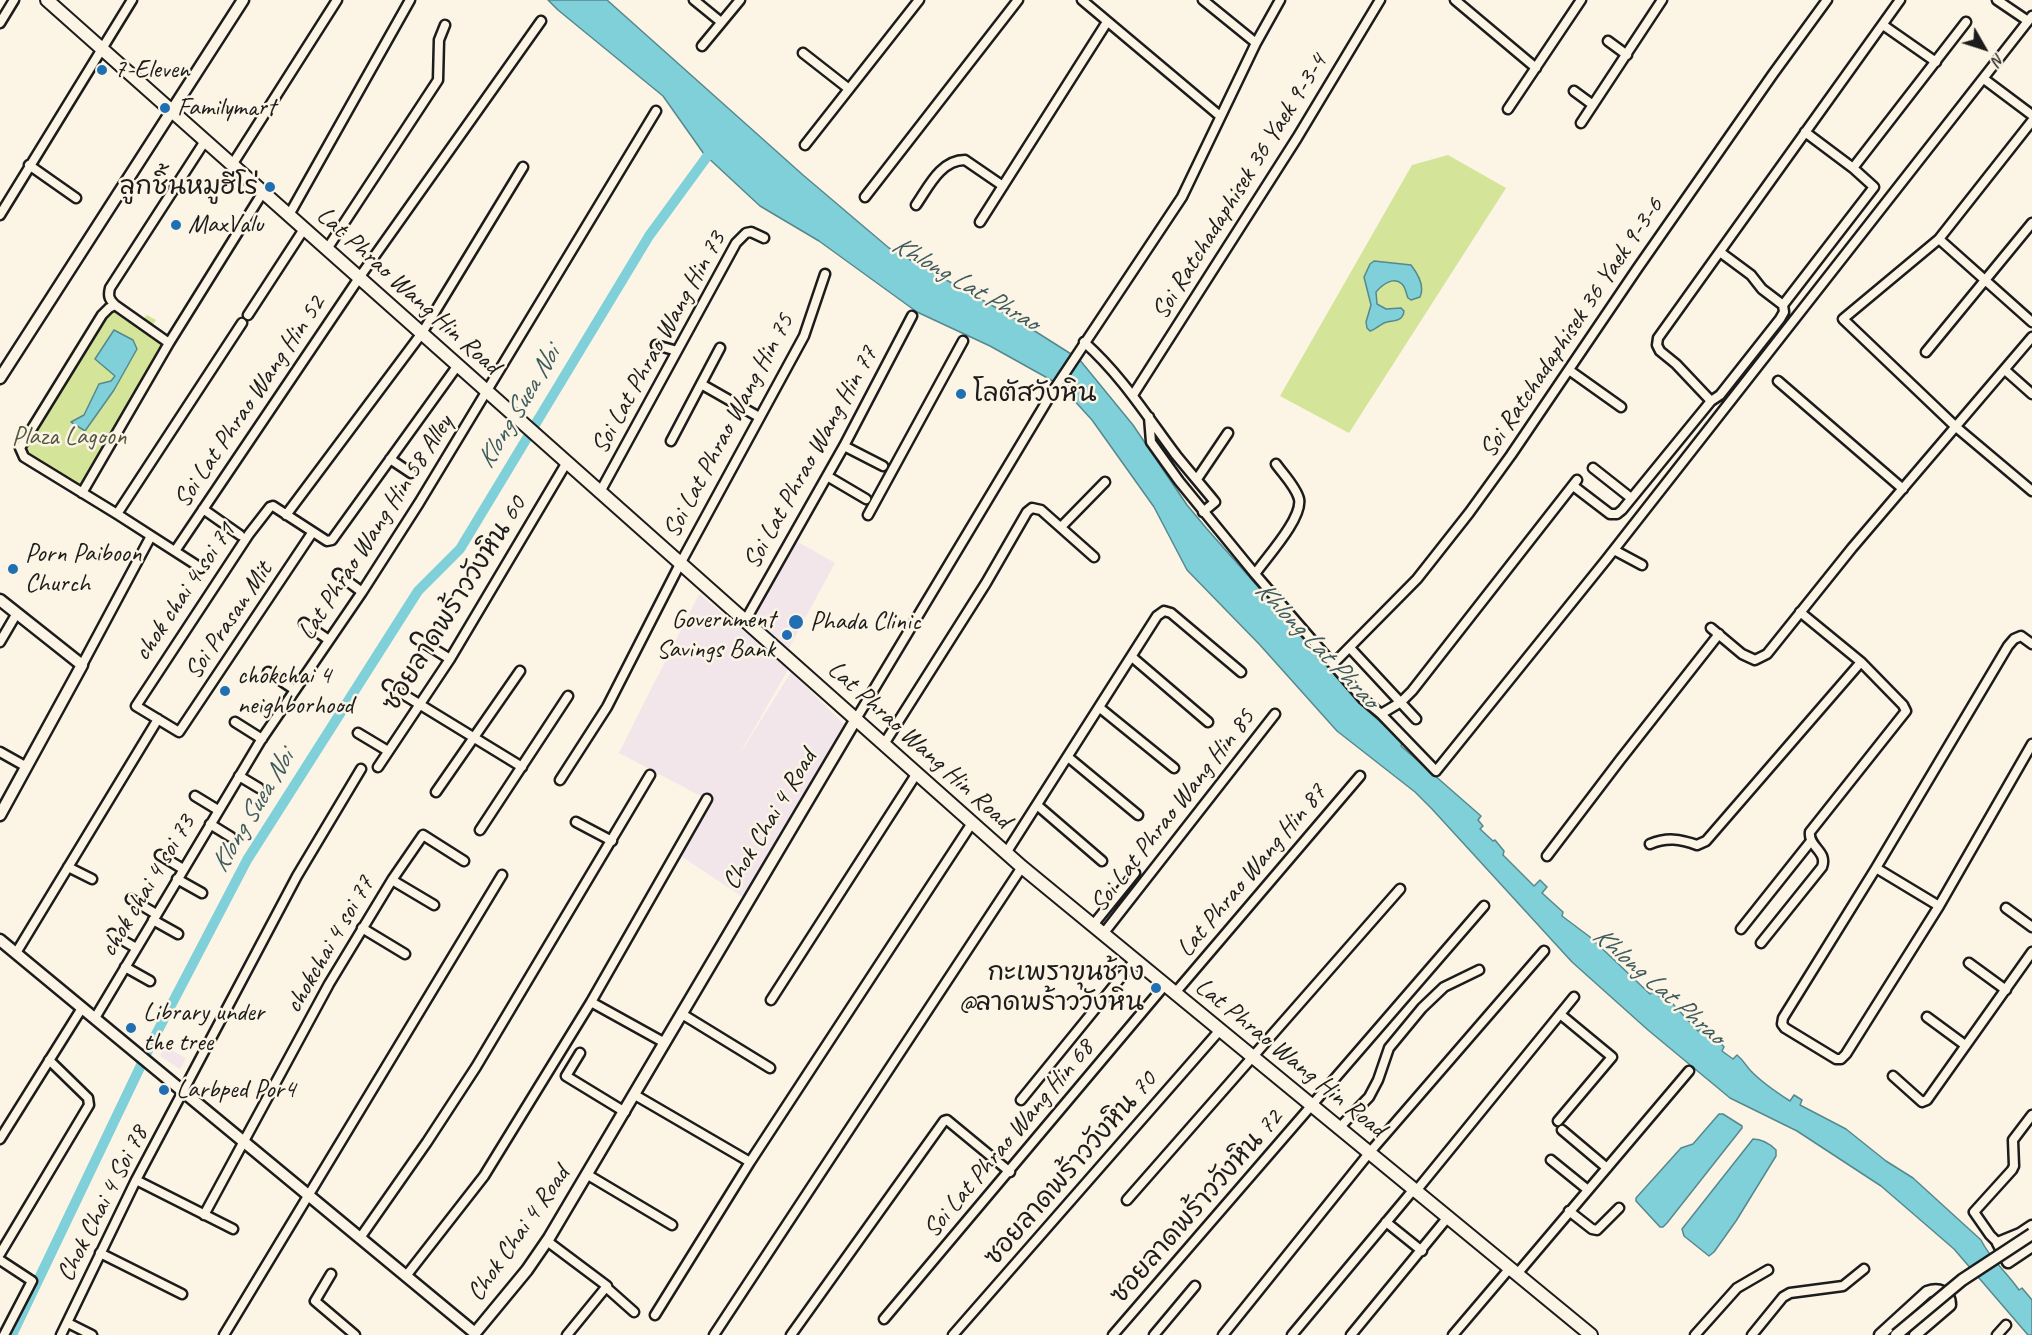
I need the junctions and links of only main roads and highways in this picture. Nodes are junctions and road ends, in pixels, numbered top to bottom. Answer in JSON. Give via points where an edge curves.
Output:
{"nodes":[{"id":1,"x":53,"y":2,"type":"edge"},
{"id":2,"x":1591,"y":1335,"type":"edge"}],
"edges":[{"from":1,"to":2,"type":"main road","name":"Lat Phrao Wang Hin Road","via":[[101,49],[1022,867]]}]}
